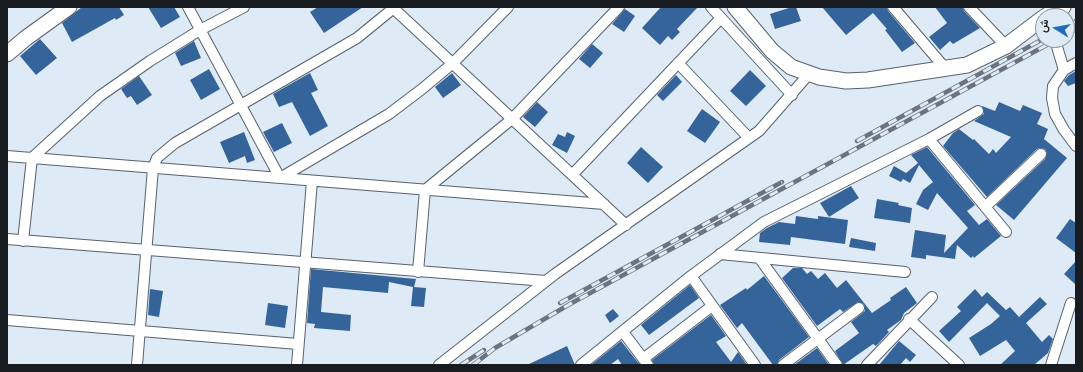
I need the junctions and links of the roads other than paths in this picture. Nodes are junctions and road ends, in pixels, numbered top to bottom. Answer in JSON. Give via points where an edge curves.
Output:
{"nodes":[{"id":1,"x":69,"y":7,"type":"edge"},
{"id":2,"x":188,"y":7,"type":"edge"},
{"id":3,"x":244,"y":7,"type":"edge"},
{"id":4,"x":394,"y":7,"type":"edge"},
{"id":5,"x":508,"y":7,"type":"edge"},
{"id":6,"x":618,"y":7,"type":"edge"},
{"id":7,"x":711,"y":7,"type":"edge"},
{"id":8,"x":735,"y":7,"type":"edge"},
{"id":9,"x":893,"y":7,"type":"edge"},
{"id":10,"x":969,"y":7,"type":"edge"},
{"id":11,"x":721,"y":18,"type":"junction"},
{"id":12,"x":1035,"y":24,"type":"edge"},
{"id":13,"x":200,"y":30,"type":"junction"},
{"id":14,"x":1006,"y":46,"type":"junction"},
{"id":15,"x":1057,"y":48,"type":"edge"},
{"id":16,"x":7,"y":54,"type":"edge"},
{"id":17,"x":453,"y":63,"type":"junction"},
{"id":18,"x":678,"y":63,"type":"junction"},
{"id":19,"x":1076,"y":63,"type":"edge"},
{"id":20,"x":945,"y":68,"type":"junction"},
{"id":21,"x":1064,"y":70,"type":"junction"},
{"id":22,"x":809,"y":74,"type":"junction"},
{"id":23,"x":792,"y":94,"type":"junction"},
{"id":24,"x":240,"y":105,"type":"junction"},
{"id":25,"x":978,"y":111,"type":"dead end"},
{"id":26,"x":512,"y":119,"type":"junction"},
{"id":27,"x":750,"y":138,"type":"junction"},
{"id":28,"x":929,"y":139,"type":"junction"},
{"id":29,"x":1076,"y":146,"type":"edge"},
{"id":30,"x":1041,"y":154,"type":"dead end"},
{"id":31,"x":7,"y":156,"type":"edge"},
{"id":32,"x":32,"y":158,"type":"junction"},
{"id":33,"x":154,"y":168,"type":"junction"},
{"id":34,"x":572,"y":175,"type":"junction"},
{"id":35,"x":280,"y":178,"type":"junction"},
{"id":36,"x":312,"y":181,"type":"junction"},
{"id":37,"x":425,"y":190,"type":"junction"},
{"id":38,"x":604,"y":204,"type":"junction"},
{"id":39,"x":985,"y":207,"type":"junction"},
{"id":40,"x":626,"y":225,"type":"junction"},
{"id":41,"x":1006,"y":232,"type":"dead end"},
{"id":42,"x":7,"y":239,"type":"edge"},
{"id":43,"x":23,"y":241,"type":"junction"},
{"id":44,"x":147,"y":251,"type":"junction"},
{"id":45,"x":720,"y":254,"type":"junction"},
{"id":46,"x":760,"y":259,"type":"junction"},
{"id":47,"x":305,"y":263,"type":"junction"},
{"id":48,"x":418,"y":272,"type":"junction"},
{"id":49,"x":904,"y":272,"type":"dead end"},
{"id":50,"x":691,"y":276,"type":"junction"},
{"id":51,"x":546,"y":281,"type":"junction"},
{"id":52,"x":932,"y":297,"type":"dead end"},
{"id":53,"x":1071,"y":303,"type":"dead end"},
{"id":54,"x":712,"y":306,"type":"junction"},
{"id":55,"x":859,"y":308,"type":"dead end"},
{"id":56,"x":909,"y":319,"type":"junction"},
{"id":57,"x":7,"y":320,"type":"edge"},
{"id":58,"x":140,"y":332,"type":"junction"},
{"id":59,"x":623,"y":332,"type":"junction"},
{"id":60,"x":818,"y":339,"type":"junction"},
{"id":61,"x":298,"y":344,"type":"junction"},
{"id":62,"x":646,"y":362,"type":"edge"},
{"id":63,"x":137,"y":365,"type":"edge"},
{"id":64,"x":297,"y":365,"type":"edge"},
{"id":65,"x":439,"y":365,"type":"edge"},
{"id":66,"x":581,"y":365,"type":"edge"},
{"id":67,"x":754,"y":365,"type":"edge"},
{"id":68,"x":783,"y":365,"type":"edge"},
{"id":69,"x":837,"y":365,"type":"edge"},
{"id":70,"x":867,"y":365,"type":"edge"},
{"id":71,"x":958,"y":365,"type":"edge"},
{"id":72,"x":1051,"y":365,"type":"edge"}],
"edges":[{"from":1,"to":16,"type":"street"},
{"from":2,"to":13,"type":"street"},
{"from":3,"to":13,"type":"street"},
{"from":4,"to":17,"type":"street"},
{"from":4,"to":24,"type":"street","via":[[357,38]]},
{"from":5,"to":17,"type":"street"},
{"from":6,"to":26,"type":"street"},
{"from":7,"to":11,"type":"street"},
{"from":8,"to":22,"type":"street","via":[[772,51],[791,67]]},
{"from":9,"to":20,"type":"street"},
{"from":10,"to":14,"type":"street"},
{"from":11,"to":18,"type":"street"},
{"from":11,"to":23,"type":"street"},
{"from":12,"to":14,"type":"street"},
{"from":13,"to":24,"type":"street"},
{"from":13,"to":32,"type":"street","via":[[100,96]]},
{"from":14,"to":20,"type":"street","via":[[967,65]]},
{"from":15,"to":21,"type":"street"},
{"from":17,"to":26,"type":"street"},
{"from":17,"to":35,"type":"street","via":[[389,114]]},
{"from":18,"to":27,"type":"street"},
{"from":18,"to":34,"type":"street"},
{"from":19,"to":21,"type":"street"},
{"from":20,"to":22,"type":"street","via":[[846,81]]},
{"from":21,"to":29,"type":"street","via":[[1053,86],[1052,98],[1055,114]]},
{"from":22,"to":23,"type":"street"},
{"from":23,"to":27,"type":"street","via":[[759,132]]},
{"from":24,"to":33,"type":"street","via":[[175,143],[160,155]]},
{"from":24,"to":35,"type":"street"},
{"from":25,"to":28,"type":"street"},
{"from":26,"to":34,"type":"street"},
{"from":26,"to":37,"type":"street"},
{"from":27,"to":40,"type":"street"},
{"from":28,"to":39,"type":"street"},
{"from":28,"to":45,"type":"street","via":[[764,222]]},
{"from":30,"to":39,"type":"street"},
{"from":31,"to":32,"type":"street"},
{"from":32,"to":33,"type":"street"},
{"from":32,"to":43,"type":"street"},
{"from":33,"to":35,"type":"street"},
{"from":33,"to":44,"type":"street"},
{"from":34,"to":38,"type":"street"},
{"from":35,"to":36,"type":"street"},
{"from":36,"to":37,"type":"street"},
{"from":36,"to":47,"type":"street"},
{"from":37,"to":38,"type":"street"},
{"from":37,"to":48,"type":"street"},
{"from":38,"to":40,"type":"street"},
{"from":39,"to":41,"type":"street"},
{"from":40,"to":51,"type":"street"},
{"from":42,"to":43,"type":"street"},
{"from":43,"to":44,"type":"street"},
{"from":44,"to":47,"type":"street"},
{"from":44,"to":58,"type":"street"},
{"from":45,"to":46,"type":"street"},
{"from":45,"to":50,"type":"street"},
{"from":46,"to":49,"type":"street"},
{"from":46,"to":60,"type":"street"},
{"from":47,"to":48,"type":"street"},
{"from":47,"to":61,"type":"street"},
{"from":48,"to":51,"type":"street"},
{"from":50,"to":54,"type":"street"},
{"from":50,"to":59,"type":"street"},
{"from":51,"to":65,"type":"street"},
{"from":52,"to":56,"type":"street"},
{"from":53,"to":72,"type":"street"},
{"from":54,"to":62,"type":"street"},
{"from":54,"to":67,"type":"street"},
{"from":55,"to":60,"type":"street"},
{"from":56,"to":70,"type":"street"},
{"from":56,"to":71,"type":"street"},
{"from":57,"to":58,"type":"street"},
{"from":58,"to":61,"type":"street"},
{"from":58,"to":63,"type":"street"},
{"from":59,"to":62,"type":"street"},
{"from":59,"to":66,"type":"street"},
{"from":60,"to":68,"type":"street"},
{"from":60,"to":69,"type":"street"},
{"from":61,"to":64,"type":"street"}]}
